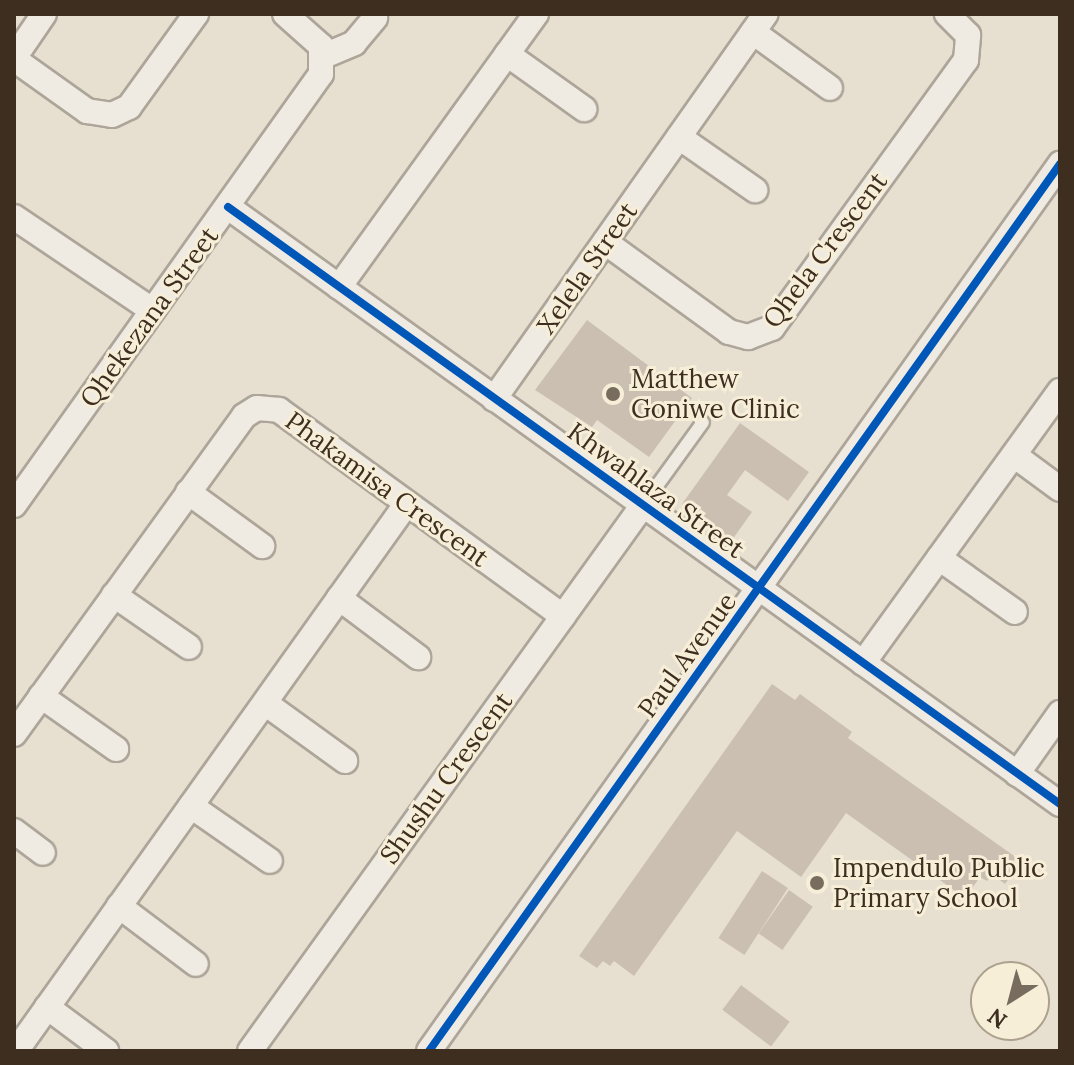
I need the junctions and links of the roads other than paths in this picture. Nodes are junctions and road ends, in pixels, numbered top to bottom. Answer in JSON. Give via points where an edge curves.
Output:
{"nodes":[{"id":1,"x":44,"y":14,"type":"edge"},
{"id":2,"x":196,"y":14,"type":"edge"},
{"id":3,"x":285,"y":14,"type":"edge"},
{"id":4,"x":536,"y":14,"type":"edge"},
{"id":5,"x":947,"y":14,"type":"edge"},
{"id":6,"x":375,"y":18,"type":"dead end"},
{"id":7,"x":759,"y":23,"type":"edge"},
{"id":8,"x":507,"y":54,"type":"junction"},
{"id":9,"x":324,"y":56,"type":"junction"},
{"id":10,"x":14,"y":58,"type":"edge"},
{"id":11,"x":830,"y":88,"type":"dead end"},
{"id":12,"x":584,"y":109,"type":"dead end"},
{"id":13,"x":679,"y":137,"type":"junction"},
{"id":14,"x":1060,"y":164,"type":"edge"},
{"id":15,"x":755,"y":190,"type":"dead end"},
{"id":16,"x":228,"y":207,"type":"junction"},
{"id":17,"x":14,"y":217,"type":"edge"},
{"id":18,"x":605,"y":242,"type":"junction"},
{"id":19,"x":339,"y":287,"type":"junction"},
{"id":20,"x":152,"y":310,"type":"junction"},
{"id":21,"x":1060,"y":391,"type":"edge"},
{"id":22,"x":494,"y":399,"type":"junction"},
{"id":23,"x":703,"y":422,"type":"dead end"},
{"id":24,"x":1014,"y":455,"type":"junction"},
{"id":25,"x":1060,"y":489,"type":"edge"},
{"id":26,"x":188,"y":492,"type":"junction"},
{"id":27,"x":407,"y":503,"type":"junction"},
{"id":28,"x":14,"y":505,"type":"edge"},
{"id":29,"x":643,"y":505,"type":"junction"},
{"id":30,"x":262,"y":546,"type":"dead end"},
{"id":31,"x":939,"y":558,"type":"junction"},
{"id":32,"x":760,"y":589,"type":"junction"},
{"id":33,"x":114,"y":595,"type":"junction"},
{"id":34,"x":339,"y":598,"type":"junction"},
{"id":35,"x":1015,"y":612,"type":"dead end"},
{"id":36,"x":563,"y":616,"type":"junction"},
{"id":37,"x":189,"y":647,"type":"dead end"},
{"id":38,"x":418,"y":657,"type":"dead end"},
{"id":39,"x":863,"y":663,"type":"junction"},
{"id":40,"x":41,"y":696,"type":"junction"},
{"id":41,"x":265,"y":703,"type":"junction"},
{"id":42,"x":1060,"y":713,"type":"edge"},
{"id":43,"x":14,"y":734,"type":"edge"},
{"id":44,"x":116,"y":749,"type":"dead end"},
{"id":45,"x":345,"y":761,"type":"dead end"},
{"id":46,"x":1017,"y":774,"type":"junction"},
{"id":47,"x":1060,"y":804,"type":"edge"},
{"id":48,"x":191,"y":806,"type":"junction"},
{"id":49,"x":14,"y":831,"type":"edge"},
{"id":50,"x":43,"y":853,"type":"dead end"},
{"id":51,"x":270,"y":861,"type":"dead end"},
{"id":52,"x":119,"y":906,"type":"junction"},
{"id":53,"x":196,"y":964,"type":"dead end"},
{"id":54,"x":47,"y":1007,"type":"junction"},
{"id":55,"x":16,"y":1051,"type":"edge"},
{"id":56,"x":106,"y":1051,"type":"edge"},
{"id":57,"x":250,"y":1051,"type":"edge"},
{"id":58,"x":429,"y":1051,"type":"edge"}],
"edges":[{"from":1,"to":10,"type":"street"},
{"from":2,"to":10,"type":"street","via":[[129,107],[112,115],[87,111]]},
{"from":3,"to":9,"type":"street","via":[[316,38]]},
{"from":4,"to":8,"type":"street"},
{"from":5,"to":18,"type":"street","name":"Qhela Crescent","via":[[968,35],[966,60],[772,328],[748,337],[729,332]]},
{"from":6,"to":9,"type":"street","via":[[354,43]]},
{"from":7,"to":11,"type":"street","name":"Xelela Street"},
{"from":7,"to":13,"type":"street","name":"Xelela Street"},
{"from":8,"to":12,"type":"street"},
{"from":8,"to":19,"type":"street"},
{"from":9,"to":16,"type":"street","name":"Qhekezana Street","via":[[315,84]]},
{"from":13,"to":15,"type":"street"},
{"from":13,"to":18,"type":"street","name":"Xelela Street"},
{"from":14,"to":32,"type":"street","name":"Paul Avenue"},
{"from":16,"to":19,"type":"street","name":"Khwahlaza Street"},
{"from":16,"to":20,"type":"street","name":"Qhekezana Street"},
{"from":17,"to":20,"type":"street"},
{"from":18,"to":22,"type":"street","name":"Xelela Street"},
{"from":19,"to":22,"type":"street","name":"Khwahlaza Street"},
{"from":20,"to":28,"type":"street","name":"Qhekezana Street"},
{"from":21,"to":24,"type":"street"},
{"from":22,"to":29,"type":"street","name":"Khwahlaza Street"},
{"from":23,"to":29,"type":"lane"},
{"from":24,"to":25,"type":"street"},
{"from":24,"to":31,"type":"street"},
{"from":26,"to":27,"type":"street","name":"Phakamisa Crescent","via":[[244,416],[268,407]]},
{"from":26,"to":30,"type":"street"},
{"from":26,"to":33,"type":"street","name":"Phakamisa Crescent"},
{"from":27,"to":34,"type":"street"},
{"from":27,"to":36,"type":"street","name":"Phakamisa Crescent"},
{"from":29,"to":32,"type":"street","name":"Khwahlaza Street"},
{"from":29,"to":36,"type":"street","name":"Shushu Crescent"},
{"from":31,"to":35,"type":"street"},
{"from":31,"to":39,"type":"street"},
{"from":32,"to":39,"type":"street","name":"Khwahlaza Street"},
{"from":32,"to":58,"type":"street","name":"Paul Avenue"},
{"from":33,"to":37,"type":"street"},
{"from":33,"to":40,"type":"street","name":"Phakamisa Crescent"},
{"from":34,"to":38,"type":"street"},
{"from":34,"to":41,"type":"street"},
{"from":36,"to":57,"type":"street","name":"Shushu Crescent"},
{"from":39,"to":46,"type":"street","name":"Khwahlaza Street"},
{"from":40,"to":43,"type":"street","name":"Phakamisa Crescent"},
{"from":40,"to":44,"type":"street"},
{"from":41,"to":45,"type":"street"},
{"from":41,"to":48,"type":"street"},
{"from":42,"to":46,"type":"street"},
{"from":46,"to":47,"type":"street","name":"Khwahlaza Street"},
{"from":48,"to":51,"type":"street"},
{"from":48,"to":52,"type":"street"},
{"from":49,"to":50,"type":"street"},
{"from":52,"to":53,"type":"street"},
{"from":52,"to":54,"type":"street"},
{"from":54,"to":55,"type":"street"},
{"from":54,"to":56,"type":"street"}]}
